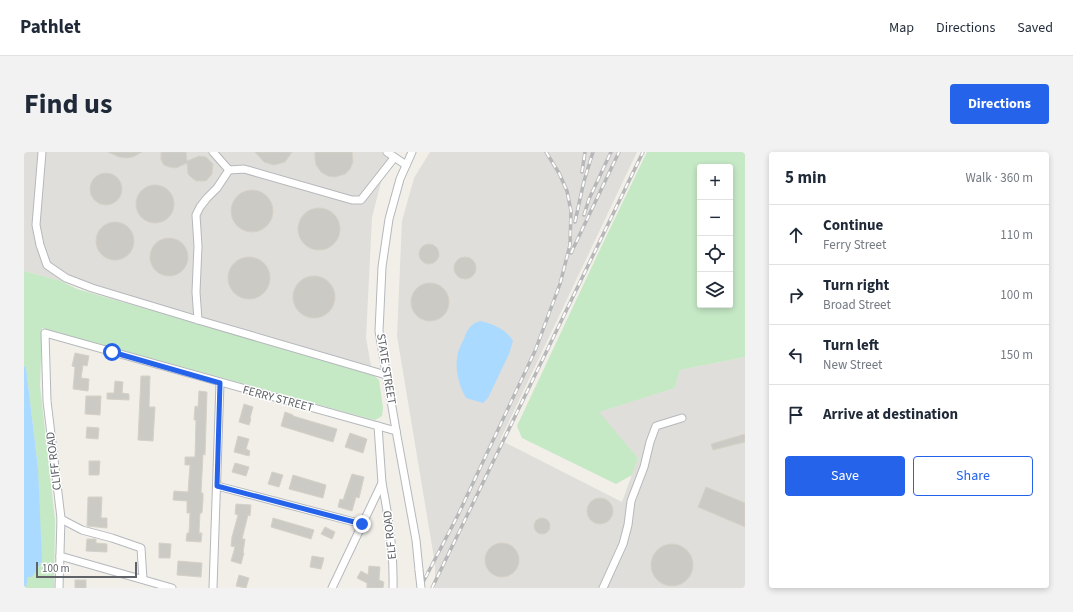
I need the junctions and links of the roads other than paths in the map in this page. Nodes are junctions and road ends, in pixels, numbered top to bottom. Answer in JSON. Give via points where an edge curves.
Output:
{"nodes":[{"id":1,"x":42,"y":152,"type":"edge"},
{"id":2,"x":213,"y":152,"type":"edge"},
{"id":3,"x":387,"y":152,"type":"edge"},
{"id":4,"x":412,"y":152,"type":"edge"},
{"id":5,"x":394,"y":158,"type":"junction"},
{"id":6,"x":406,"y":165,"type":"junction"},
{"id":7,"x":229,"y":170,"type":"junction"},
{"id":8,"x":198,"y":320,"type":"junction"},
{"id":9,"x":45,"y":333,"type":"joint"},
{"id":10,"x":386,"y":374,"type":"junction"},
{"id":11,"x":220,"y":383,"type":"junction"},
{"id":12,"x":682,"y":418,"type":"dead end"},
{"id":13,"x":378,"y":426,"type":"junction"},
{"id":14,"x":396,"y":431,"type":"junction"},
{"id":15,"x":382,"y":483,"type":"junction"},
{"id":16,"x":217,"y":486,"type":"junction"},
{"id":17,"x":61,"y":519,"type":"junction"},
{"id":18,"x":362,"y":524,"type":"junction"},
{"id":19,"x":60,"y":556,"type":"junction"},
{"id":20,"x":144,"y":580,"type":"junction"},
{"id":21,"x":59,"y":588,"type":"edge"},
{"id":22,"x":145,"y":588,"type":"edge"},
{"id":23,"x":172,"y":588,"type":"edge"},
{"id":24,"x":213,"y":588,"type":"edge"},
{"id":25,"x":332,"y":588,"type":"edge"},
{"id":26,"x":393,"y":588,"type":"edge"},
{"id":27,"x":421,"y":588,"type":"edge"},
{"id":28,"x":603,"y":588,"type":"edge"}],
"edges":[{"from":1,"to":8,"type":"street","via":[[36,225],[47,265],[66,278],[92,288]]},
{"from":2,"to":7,"type":"street"},
{"from":3,"to":5,"type":"street"},
{"from":4,"to":6,"type":"street","name":"STATE STREET"},
{"from":5,"to":6,"type":"street"},
{"from":5,"to":7,"type":"street","via":[[361,200],[352,200],[244,169]]},
{"from":6,"to":10,"type":"street","name":"STATE STREET","via":[[389,219],[382,267],[379,331]]},
{"from":7,"to":8,"type":"street","via":[[196,216]]},
{"from":8,"to":10,"type":"street"},
{"from":9,"to":11,"type":"street","name":"FERRY STREET"},
{"from":9,"to":17,"type":"street","name":"CLIFF ROAD","via":[[47,401]]},
{"from":10,"to":14,"type":"street","name":"STATE STREET"},
{"from":11,"to":13,"type":"street","name":"FERRY STREET"},
{"from":11,"to":16,"type":"street"},
{"from":12,"to":28,"type":"street","via":[[656,426],[631,501],[623,544]]},
{"from":13,"to":14,"type":"street","name":"FERRY STREET"},
{"from":13,"to":15,"type":"street","name":"ELF ROAD"},
{"from":14,"to":27,"type":"street","name":"STATE STREET","bridge":true,"via":[[416,540]]},
{"from":15,"to":18,"type":"street"},
{"from":15,"to":26,"type":"street","name":"ELF ROAD","via":[[392,544]]},
{"from":16,"to":18,"type":"street"},
{"from":16,"to":24,"type":"street"},
{"from":17,"to":19,"type":"street","name":"CLIFF ROAD"},
{"from":17,"to":20,"type":"street","via":[[82,530],[141,548]]},
{"from":18,"to":25,"type":"street"},
{"from":19,"to":20,"type":"street"},
{"from":19,"to":21,"type":"street","name":"CLIFF ROAD"},
{"from":20,"to":22,"type":"street"},
{"from":20,"to":23,"type":"street"}]}
